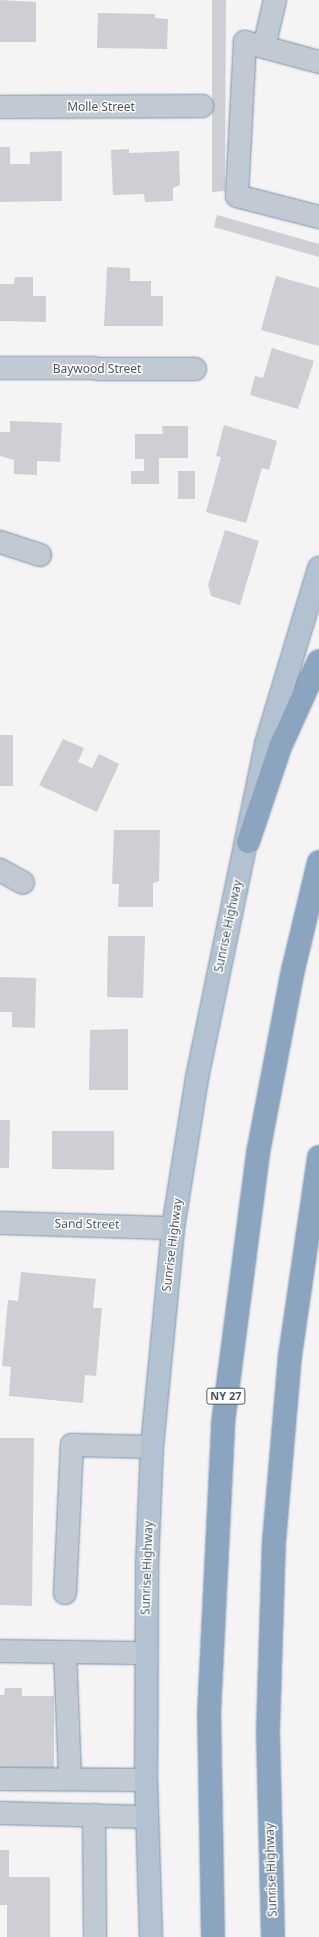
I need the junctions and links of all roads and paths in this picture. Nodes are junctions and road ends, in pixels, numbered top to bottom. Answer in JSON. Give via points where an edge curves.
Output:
{"nodes":[{"id":1,"x":275,"y":0,"type":"edge"},
{"id":2,"x":264,"y":47,"type":"junction"},
{"id":3,"x":319,"y":62,"type":"edge"},
{"id":4,"x":202,"y":106,"type":"dead end"},
{"id":5,"x":0,"y":107,"type":"edge"},
{"id":6,"x":319,"y":217,"type":"edge"},
{"id":7,"x":0,"y":368,"type":"edge"},
{"id":8,"x":195,"y":370,"type":"dead end"},
{"id":9,"x":0,"y":542,"type":"edge"},
{"id":10,"x":40,"y":555,"type":"dead end"},
{"id":11,"x":319,"y":568,"type":"edge"},
{"id":12,"x":319,"y":661,"type":"edge"},
{"id":13,"x":248,"y":842,"type":"junction"},
{"id":14,"x":319,"y":862,"type":"edge"},
{"id":15,"x":0,"y":870,"type":"edge"},
{"id":16,"x":23,"y":883,"type":"dead end"},
{"id":17,"x":319,"y":1157,"type":"edge"},
{"id":18,"x":0,"y":1223,"type":"edge"},
{"id":19,"x":173,"y":1228,"type":"junction"},
{"id":20,"x":152,"y":1447,"type":"junction"},
{"id":21,"x":65,"y":1593,"type":"dead end"},
{"id":22,"x":0,"y":1651,"type":"edge"},
{"id":23,"x":65,"y":1652,"type":"junction"},
{"id":24,"x":145,"y":1653,"type":"junction"},
{"id":25,"x":0,"y":1779,"type":"edge"},
{"id":26,"x":70,"y":1779,"type":"junction"},
{"id":27,"x":146,"y":1780,"type":"junction"},
{"id":28,"x":0,"y":1813,"type":"edge"},
{"id":29,"x":94,"y":1815,"type":"junction"},
{"id":30,"x":146,"y":1817,"type":"junction"},
{"id":31,"x":95,"y":1937,"type":"edge"},
{"id":32,"x":151,"y":1937,"type":"edge"},
{"id":33,"x":213,"y":1937,"type":"edge"},
{"id":34,"x":273,"y":1937,"type":"edge"}],
"edges":[{"from":1,"to":2,"type":"street"},
{"from":2,"to":3,"type":"street"},
{"from":2,"to":6,"type":"street","via":[[245,42],[237,196]]},
{"from":4,"to":5,"type":"street","name":"Molle Street"},
{"from":7,"to":8,"type":"street","name":"Baywood Street"},
{"from":9,"to":10,"type":"street"},
{"from":11,"to":13,"type":"main road","name":"Sunrise Highway","via":[[266,744]]},
{"from":12,"to":13,"type":"highway","via":[[280,747]]},
{"from":13,"to":19,"type":"main road","name":"Sunrise Highway","via":[[197,1078]]},
{"from":14,"to":33,"type":"highway","number":"NY 27","via":[[293,970],[258,1153],[223,1423],[209,1707]]},
{"from":15,"to":16,"type":"street"},
{"from":17,"to":34,"type":"highway","name":"Sunrise Highway","via":[[290,1356],[274,1542],[268,1730]]},
{"from":18,"to":19,"type":"street","name":"Sand Street"},
{"from":19,"to":20,"type":"main road","name":"Sunrise Highway"},
{"from":20,"to":21,"type":"street","via":[[72,1445]]},
{"from":20,"to":24,"type":"main road","name":"Sunrise Highway"},
{"from":22,"to":23,"type":"street"},
{"from":23,"to":24,"type":"street"},
{"from":23,"to":26,"type":"street"},
{"from":24,"to":27,"type":"main road","name":"Sunrise Highway"},
{"from":25,"to":26,"type":"street"},
{"from":26,"to":27,"type":"street"},
{"from":27,"to":30,"type":"main road","name":"Sunrise Highway"},
{"from":28,"to":29,"type":"street"},
{"from":29,"to":30,"type":"street"},
{"from":29,"to":31,"type":"street"},
{"from":30,"to":32,"type":"main road","name":"Sunrise Highway"}]}
